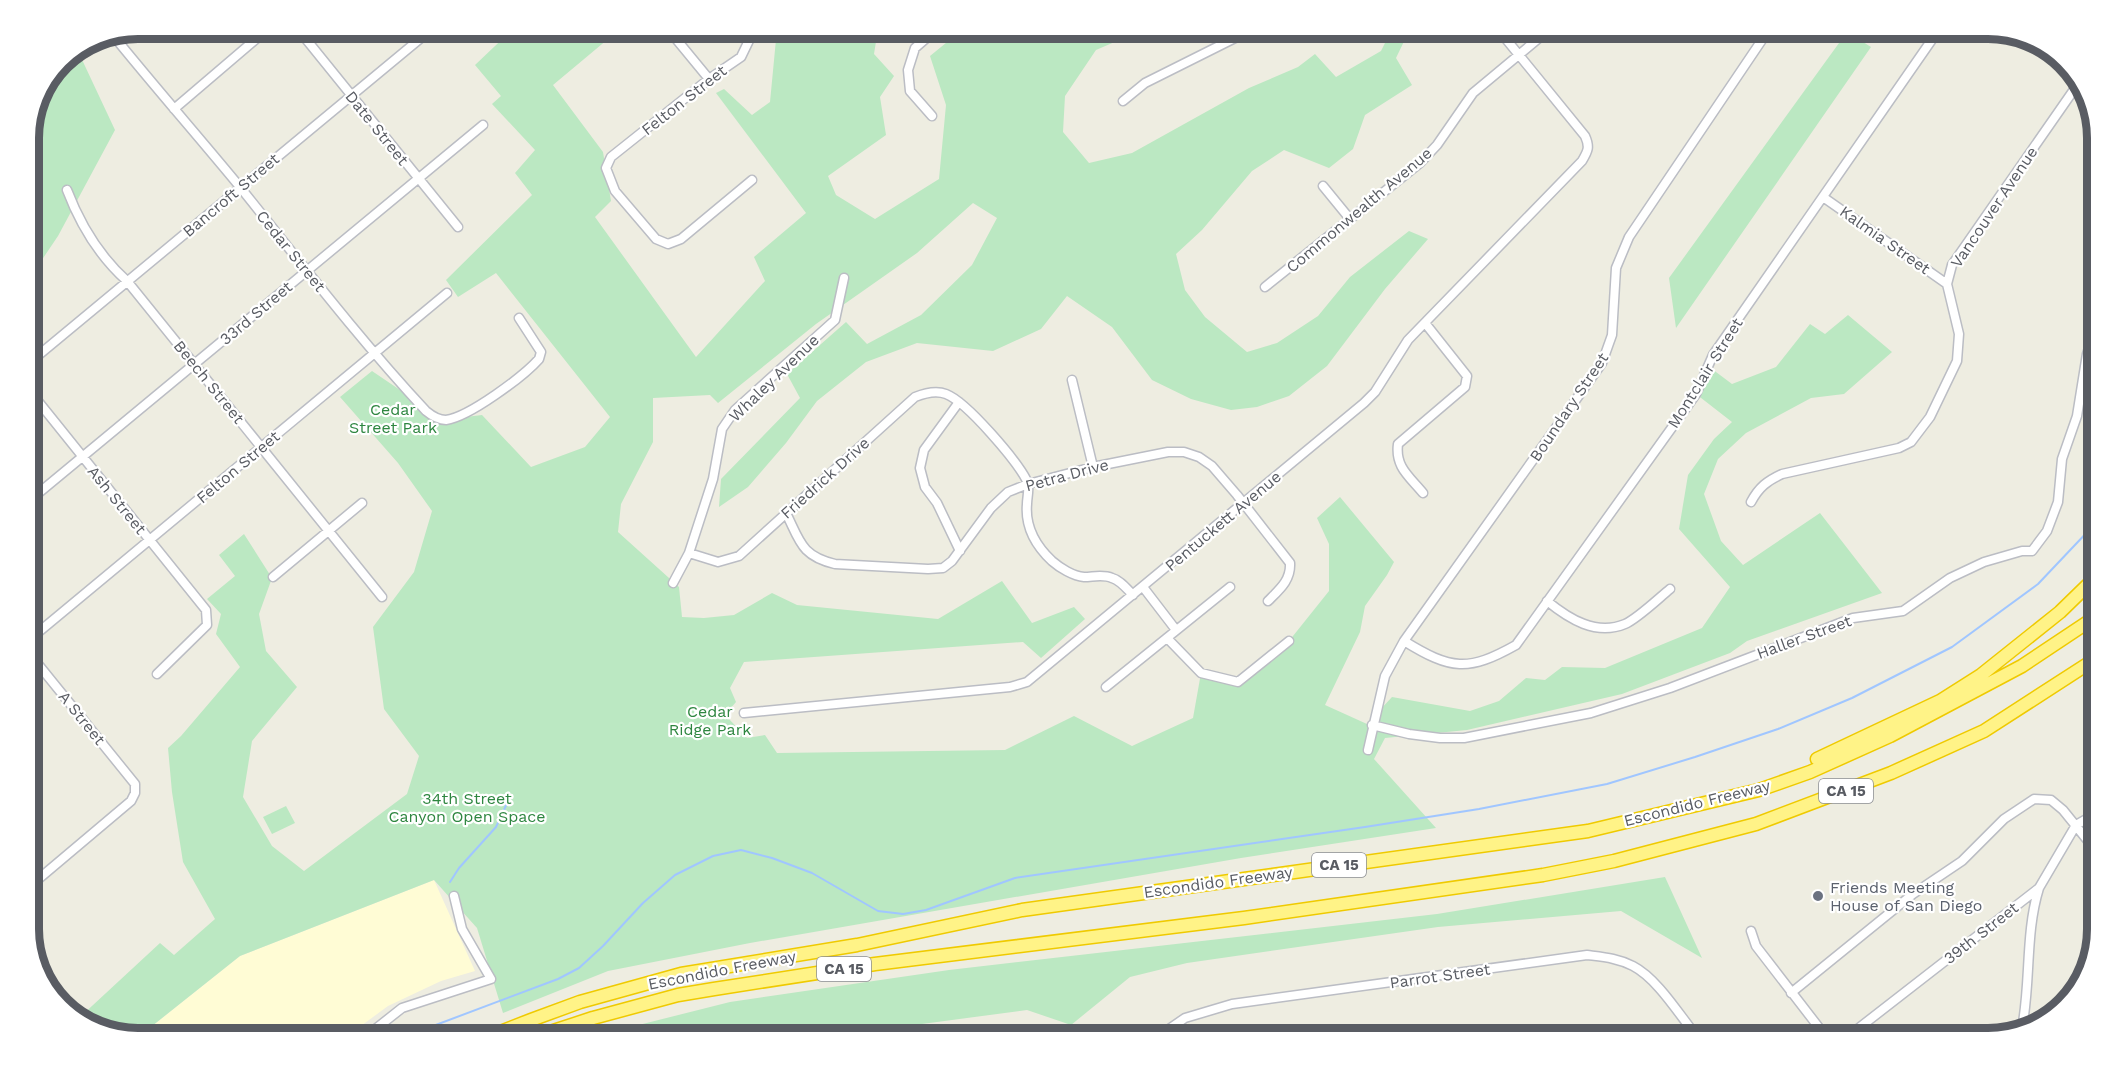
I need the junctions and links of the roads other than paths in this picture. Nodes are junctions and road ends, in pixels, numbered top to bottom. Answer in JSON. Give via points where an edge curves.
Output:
{"nodes":[{"id":1,"x":256,"y":39,"type":"edge"},
{"id":2,"x":306,"y":39,"type":"edge"},
{"id":3,"x":420,"y":39,"type":"edge"},
{"id":4,"x":676,"y":39,"type":"edge"},
{"id":5,"x":750,"y":39,"type":"edge"},
{"id":6,"x":925,"y":39,"type":"edge"},
{"id":7,"x":1233,"y":39,"type":"edge"},
{"id":8,"x":1506,"y":39,"type":"edge"},
{"id":9,"x":1537,"y":39,"type":"edge"},
{"id":10,"x":1763,"y":39,"type":"edge"},
{"id":11,"x":1932,"y":39,"type":"edge"},
{"id":12,"x":118,"y":41,"type":"edge"},
{"id":13,"x":1518,"y":54,"type":"junction"},
{"id":14,"x":709,"y":79,"type":"junction"},
{"id":15,"x":2074,"y":89,"type":"edge"},
{"id":16,"x":351,"y":95,"type":"junction"},
{"id":17,"x":1123,"y":101,"type":"dead end"},
{"id":18,"x":174,"y":110,"type":"junction"},
{"id":19,"x":932,"y":116,"type":"dead end"},
{"id":20,"x":483,"y":125,"type":"dead end"},
{"id":21,"x":418,"y":178,"type":"junction"},
{"id":22,"x":752,"y":180,"type":"dead end"},
{"id":23,"x":1323,"y":186,"type":"dead end"},
{"id":24,"x":240,"y":188,"type":"junction"},
{"id":25,"x":67,"y":190,"type":"dead end"},
{"id":26,"x":1823,"y":197,"type":"junction"},
{"id":27,"x":1350,"y":219,"type":"junction"},
{"id":28,"x":458,"y":226,"type":"dead end"},
{"id":29,"x":307,"y":271,"type":"junction"},
{"id":30,"x":844,"y":278,"type":"dead end"},
{"id":31,"x":127,"y":281,"type":"junction"},
{"id":32,"x":1947,"y":284,"type":"junction"},
{"id":33,"x":1265,"y":287,"type":"dead end"},
{"id":34,"x":447,"y":293,"type":"dead end"},
{"id":35,"x":519,"y":318,"type":"dead end"},
{"id":36,"x":1425,"y":323,"type":"junction"},
{"id":37,"x":373,"y":354,"type":"junction"},
{"id":38,"x":2087,"y":354,"type":"edge"},
{"id":39,"x":39,"y":355,"type":"edge"},
{"id":40,"x":195,"y":364,"type":"junction"},
{"id":41,"x":1072,"y":380,"type":"dead end"},
{"id":42,"x":959,"y":402,"type":"junction"},
{"id":43,"x":39,"y":403,"type":"edge"},
{"id":44,"x":261,"y":447,"type":"junction"},
{"id":45,"x":82,"y":457,"type":"junction"},
{"id":46,"x":1093,"y":467,"type":"junction"},
{"id":47,"x":1028,"y":484,"type":"junction"},
{"id":48,"x":39,"y":493,"type":"edge"},
{"id":49,"x":1423,"y":493,"type":"dead end"},
{"id":50,"x":1751,"y":502,"type":"dead end"},
{"id":51,"x":362,"y":503,"type":"dead end"},
{"id":52,"x":1244,"y":504,"type":"junction"},
{"id":53,"x":786,"y":513,"type":"junction"},
{"id":54,"x":329,"y":530,"type":"junction"},
{"id":55,"x":149,"y":540,"type":"junction"},
{"id":56,"x":960,"y":551,"type":"junction"},
{"id":57,"x":689,"y":553,"type":"junction"},
{"id":58,"x":273,"y":577,"type":"dead end"},
{"id":59,"x":673,"y":583,"type":"dead end"},
{"id":60,"x":2087,"y":586,"type":"edge"},
{"id":61,"x":1143,"y":587,"type":"junction"},
{"id":62,"x":1230,"y":587,"type":"dead end"},
{"id":63,"x":1670,"y":589,"type":"dead end"},
{"id":64,"x":1133,"y":595,"type":"junction"},
{"id":65,"x":382,"y":597,"type":"dead end"},
{"id":66,"x":1268,"y":601,"type":"dead end"},
{"id":67,"x":1547,"y":601,"type":"junction"},
{"id":68,"x":2087,"y":623,"type":"edge"},
{"id":69,"x":1176,"y":630,"type":"junction"},
{"id":70,"x":39,"y":632,"type":"edge"},
{"id":71,"x":1167,"y":638,"type":"junction"},
{"id":72,"x":1288,"y":641,"type":"dead end"},
{"id":73,"x":1404,"y":641,"type":"junction"},
{"id":74,"x":2087,"y":664,"type":"edge"},
{"id":75,"x":39,"y":665,"type":"edge"},
{"id":76,"x":156,"y":674,"type":"dead end"},
{"id":77,"x":1106,"y":687,"type":"dead end"},
{"id":78,"x":744,"y":713,"type":"dead end"},
{"id":79,"x":1372,"y":724,"type":"junction"},
{"id":80,"x":1368,"y":750,"type":"dead end"},
{"id":81,"x":1718,"y":799,"type":"junction"},
{"id":82,"x":2087,"y":819,"type":"edge"},
{"id":83,"x":2076,"y":825,"type":"junction"},
{"id":84,"x":2087,"y":839,"type":"edge"},
{"id":85,"x":39,"y":879,"type":"edge"},
{"id":86,"x":2039,"y":888,"type":"junction"},
{"id":87,"x":454,"y":896,"type":"dead end"},
{"id":88,"x":1751,"y":932,"type":"dead end"},
{"id":89,"x":1791,"y":993,"type":"junction"},
{"id":90,"x":531,"y":1020,"type":"junction"},
{"id":91,"x":2023,"y":1021,"type":"edge"},
{"id":92,"x":377,"y":1028,"type":"edge"},
{"id":93,"x":506,"y":1028,"type":"edge"},
{"id":94,"x":511,"y":1028,"type":"edge"},
{"id":95,"x":563,"y":1028,"type":"edge"},
{"id":96,"x":1170,"y":1028,"type":"edge"},
{"id":97,"x":1690,"y":1028,"type":"edge"},
{"id":98,"x":1819,"y":1028,"type":"edge"},
{"id":99,"x":1859,"y":1028,"type":"edge"}],
"edges":[{"from":1,"to":18,"type":"street"},
{"from":2,"to":16,"type":"street","name":"Date Street"},
{"from":3,"to":16,"type":"street","name":"Bancroft Street"},
{"from":4,"to":14,"type":"street"},
{"from":5,"to":14,"type":"street","name":"Felton Street","via":[[741,57]]},
{"from":6,"to":19,"type":"street","via":[[915,48],[908,70],[910,91]]},
{"from":7,"to":17,"type":"street","via":[[1145,83]]},
{"from":8,"to":13,"type":"street"},
{"from":9,"to":13,"type":"street","name":"Commonwealth Avenue"},
{"from":10,"to":73,"type":"street","name":"Boundary Street","via":[[1629,237],[1616,268],[1612,334],[1602,363]]},
{"from":11,"to":26,"type":"street","name":"Montclair Street"},
{"from":12,"to":18,"type":"street","name":"Cedar Street"},
{"from":13,"to":27,"type":"street","name":"Commonwealth Avenue","via":[[1473,93],[1420,163]]},
{"from":13,"to":36,"type":"street","name":"Pentuckett Avenue","via":[[1585,136],[1588,152]]},
{"from":14,"to":22,"type":"street","name":"Felton Street","via":[[611,157],[606,168],[615,191],[656,239],[668,244],[681,239]]},
{"from":15,"to":32,"type":"street","name":"Vancouver Avenue","via":[[1952,265]]},
{"from":16,"to":21,"type":"street","name":"Date Street"},
{"from":16,"to":24,"type":"street","name":"Bancroft Street"},
{"from":18,"to":24,"type":"street","name":"Cedar Street"},
{"from":20,"to":21,"type":"street","name":"33rd Street"},
{"from":21,"to":28,"type":"street","name":"Date Street"},
{"from":21,"to":29,"type":"street","name":"33rd Street"},
{"from":23,"to":27,"type":"street"},
{"from":24,"to":29,"type":"street","name":"Cedar Street"},
{"from":24,"to":31,"type":"street","name":"Bancroft Street"},
{"from":25,"to":31,"type":"street","name":"Beech Street","via":[[88,235]]},
{"from":26,"to":32,"type":"street","name":"Kalmia Street"},
{"from":26,"to":67,"type":"street","name":"Montclair Street","via":[[1713,355],[1696,394]]},
{"from":27,"to":33,"type":"street","name":"Commonwealth Avenue"},
{"from":29,"to":37,"type":"street","name":"Cedar Street"},
{"from":29,"to":40,"type":"street","name":"33rd Street"},
{"from":30,"to":57,"type":"street","name":"Whaley Avenue","via":[[836,320],[735,410],[722,429],[713,479]]},
{"from":31,"to":39,"type":"street","name":"Bancroft Street"},
{"from":31,"to":40,"type":"street","name":"Beech Street"},
{"from":32,"to":50,"type":"street","name":"Vancouver Avenue","via":[[1959,334],[1957,361],[1920,432],[1899,448],[1782,474],[1758,488]]},
{"from":34,"to":37,"type":"street","name":"Felton Street"},
{"from":35,"to":37,"type":"street","name":"Cedar Street","via":[[541,352],[535,364],[490,398],[445,420],[426,411]]},
{"from":36,"to":49,"type":"street","via":[[1467,376],[1464,387],[1398,444],[1399,464]]},
{"from":36,"to":52,"type":"street","name":"Pentuckett Avenue","via":[[1408,340],[1364,404]]},
{"from":37,"to":44,"type":"street","name":"Felton Street"},
{"from":38,"to":79,"type":"street","name":"Haller Street","via":[[2077,416],[2062,459],[2058,502],[2047,531],[2032,551],[1984,562],[1950,578],[1903,611],[1853,618],[1670,688],[1591,713],[1464,738],[1409,734]]},
{"from":40,"to":44,"type":"street","name":"Beech Street"},
{"from":40,"to":45,"type":"street","name":"33rd Street"},
{"from":41,"to":46,"type":"street"},
{"from":42,"to":47,"type":"street","via":[[974,414]]},
{"from":42,"to":53,"type":"street","name":"Friedrick Drive","via":[[935,392],[915,397]]},
{"from":42,"to":56,"type":"street","via":[[924,450],[920,468],[925,487]]},
{"from":43,"to":45,"type":"street","name":"Ash Street"},
{"from":44,"to":54,"type":"street","name":"Beech Street"},
{"from":44,"to":55,"type":"street","name":"Felton Street"},
{"from":45,"to":48,"type":"street","name":"33rd Street"},
{"from":45,"to":55,"type":"street","name":"Ash Street"},
{"from":46,"to":47,"type":"street","name":"Petra Drive"},
{"from":46,"to":52,"type":"street","name":"Petra Drive","via":[[1157,453],[1184,452],[1212,466]]},
{"from":47,"to":56,"type":"street","name":"Petra Drive","via":[[1008,492],[991,508]]},
{"from":47,"to":64,"type":"street","via":[[1026,516],[1031,532],[1053,562],[1083,577],[1114,578]]},
{"from":51,"to":54,"type":"street"},
{"from":52,"to":61,"type":"street","name":"Pentuckett Avenue"},
{"from":52,"to":66,"type":"street","name":"Petra Drive","via":[[1290,562],[1286,582]]},
{"from":53,"to":56,"type":"street","name":"Petra Drive","via":[[802,546],[812,556],[835,564],[943,568]]},
{"from":53,"to":57,"type":"street","name":"Friedrick Drive","via":[[739,556],[727,561],[711,561]]},
{"from":54,"to":58,"type":"street"},
{"from":54,"to":65,"type":"street","name":"Beech Street"},
{"from":55,"to":70,"type":"street","name":"Felton Street"},
{"from":55,"to":76,"type":"street","name":"Ash Street","via":[[206,610],[207,625]]},
{"from":57,"to":59,"type":"street","name":"Whaley Avenue"},
{"from":60,"to":81,"type":"highway","via":[[2031,637],[1940,701],[1783,775]]},
{"from":61,"to":64,"type":"street","name":"Pentuckett Avenue"},
{"from":61,"to":69,"type":"street"},
{"from":62,"to":69,"type":"street"},
{"from":63,"to":67,"type":"street","via":[[1626,624],[1601,629],[1579,623]]},
{"from":64,"to":78,"type":"street","name":"Pentuckett Avenue","via":[[1027,682],[1010,687]]},
{"from":67,"to":73,"type":"street","name":"Montclair Street","via":[[1516,645],[1493,658],[1452,664]]},
{"from":68,"to":81,"type":"highway","name":"Escondido Freeway","number":"CA 15","via":[[2022,666],[1890,736],[1810,772]]},
{"from":69,"to":71,"type":"street"},
{"from":71,"to":72,"type":"street","via":[[1201,673],[1238,682]]},
{"from":71,"to":77,"type":"street"},
{"from":73,"to":79,"type":"street","name":"Boundary Street","via":[[1385,676]]},
{"from":74,"to":95,"type":"highway","name":"Escondido Freeway","number":"CA 15","via":[[1984,731],[1891,773],[1756,824],[1614,861],[1244,918],[875,964],[714,989],[667,998]]},
{"from":75,"to":85,"type":"street","name":"A Street","via":[[135,784],[131,801]]},
{"from":79,"to":80,"type":"street","name":"Boundary Street"},
{"from":81,"to":90,"type":"highway","name":"Escondido Freeway","number":"CA 15","via":[[1588,831],[1022,910],[857,945],[681,974]]},
{"from":82,"to":83,"type":"street","name":"39th Street"},
{"from":83,"to":84,"type":"street"},
{"from":83,"to":86,"type":"street","name":"39th Street"},
{"from":83,"to":89,"type":"street","via":[[2051,800],[2034,799],[2004,819],[1962,861],[1913,894]]},
{"from":86,"to":91,"type":"street","via":[[2033,908]]},
{"from":86,"to":99,"type":"street","name":"39th Street"},
{"from":87,"to":92,"type":"street","via":[[462,929],[491,978],[402,1008]]},
{"from":88,"to":89,"type":"street","via":[[1756,946]]},
{"from":89,"to":98,"type":"street"},
{"from":90,"to":93,"type":"highway"},
{"from":90,"to":94,"type":"highway","name":"Escondido Freeway","number":"CA 15"},
{"from":96,"to":97,"type":"street","name":"Parrot Street","via":[[1185,1018],[1232,1004],[1587,955],[1634,966],[1653,982]]}]}
